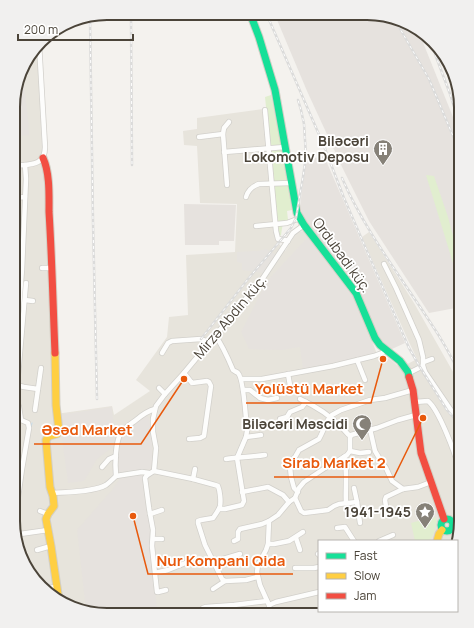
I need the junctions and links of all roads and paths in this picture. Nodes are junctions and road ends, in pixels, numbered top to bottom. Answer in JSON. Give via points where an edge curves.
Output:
{"nodes":[{"id":1,"x":253,"y":20,"type":"edge"},
{"id":2,"x":39,"y":53,"type":"edge"},
{"id":3,"x":265,"y":110,"type":"dead end"},
{"id":4,"x":229,"y":122,"type":"dead end"},
{"id":5,"x":223,"y":134,"type":"junction"},
{"id":6,"x":199,"y":137,"type":"dead end"},
{"id":7,"x":269,"y":148,"type":"junction"},
{"id":8,"x":285,"y":148,"type":"junction"},
{"id":9,"x":224,"y":152,"type":"junction"},
{"id":10,"x":43,"y":158,"type":"junction"},
{"id":11,"x":20,"y":165,"type":"edge"},
{"id":12,"x":25,"y":165,"type":"junction"},
{"id":13,"x":272,"y":183,"type":"junction"},
{"id":14,"x":291,"y":183,"type":"junction"},
{"id":15,"x":227,"y":185,"type":"dead end"},
{"id":16,"x":246,"y":196,"type":"dead end"},
{"id":17,"x":20,"y":198,"type":"edge"},
{"id":18,"x":24,"y":198,"type":"junction"},
{"id":19,"x":302,"y":222,"type":"junction"},
{"id":20,"x":276,"y":224,"type":"junction"},
{"id":21,"x":256,"y":226,"type":"dead end"},
{"id":22,"x":288,"y":241,"type":"junction"},
{"id":23,"x":384,"y":264,"type":"dead end"},
{"id":24,"x":42,"y":268,"type":"dead end"},
{"id":25,"x":51,"y":268,"type":"junction"},
{"id":26,"x":26,"y":284,"type":"dead end"},
{"id":27,"x":20,"y":297,"type":"edge"},
{"id":28,"x":25,"y":300,"type":"junction"},
{"id":29,"x":33,"y":301,"type":"dead end"},
{"id":30,"x":215,"y":335,"type":"junction"},
{"id":31,"x":20,"y":342,"type":"edge"},
{"id":32,"x":209,"y":342,"type":"junction"},
{"id":33,"x":385,"y":350,"type":"junction"},
{"id":34,"x":162,"y":353,"type":"dead end"},
{"id":35,"x":432,"y":359,"type":"dead end"},
{"id":36,"x":357,"y":360,"type":"junction"},
{"id":37,"x":423,"y":364,"type":"junction"},
{"id":38,"x":41,"y":368,"type":"dead end"},
{"id":39,"x":184,"y":373,"type":"junction"},
{"id":40,"x":288,"y":374,"type":"junction"},
{"id":41,"x":409,"y":374,"type":"junction"},
{"id":42,"x":241,"y":379,"type":"junction"},
{"id":43,"x":365,"y":380,"type":"dead end"},
{"id":44,"x":20,"y":386,"type":"edge"},
{"id":45,"x":159,"y":388,"type":"dead end"},
{"id":46,"x":38,"y":389,"type":"junction"},
{"id":47,"x":243,"y":390,"type":"junction"},
{"id":48,"x":413,"y":390,"type":"junction"},
{"id":49,"x":291,"y":391,"type":"dead end"},
{"id":50,"x":165,"y":394,"type":"junction"},
{"id":51,"x":277,"y":398,"type":"dead end"},
{"id":52,"x":300,"y":399,"type":"dead end"},
{"id":53,"x":306,"y":402,"type":"junction"},
{"id":54,"x":415,"y":402,"type":"junction"},
{"id":55,"x":155,"y":409,"type":"junction"},
{"id":56,"x":35,"y":410,"type":"dead end"},
{"id":57,"x":20,"y":412,"type":"edge"},
{"id":58,"x":416,"y":415,"type":"junction"},
{"id":59,"x":454,"y":415,"type":"edge"},
{"id":60,"x":330,"y":417,"type":"junction"},
{"id":61,"x":280,"y":419,"type":"dead end"},
{"id":62,"x":370,"y":429,"type":"junction"},
{"id":63,"x":261,"y":435,"type":"dead end"},
{"id":64,"x":350,"y":436,"type":"junction"},
{"id":65,"x":246,"y":437,"type":"junction"},
{"id":66,"x":189,"y":439,"type":"dead end"},
{"id":67,"x":350,"y":451,"type":"junction"},
{"id":68,"x":369,"y":452,"type":"dead end"},
{"id":69,"x":454,"y":452,"type":"edge"},
{"id":70,"x":265,"y":455,"type":"dead end"},
{"id":71,"x":116,"y":456,"type":"junction"},
{"id":72,"x":344,"y":457,"type":"junction"},
{"id":73,"x":238,"y":458,"type":"junction"},
{"id":74,"x":226,"y":460,"type":"dead end"},
{"id":75,"x":102,"y":467,"type":"dead end"},
{"id":76,"x":195,"y":468,"type":"dead end"},
{"id":77,"x":154,"y":471,"type":"junction"},
{"id":78,"x":149,"y":473,"type":"junction"},
{"id":79,"x":116,"y":476,"type":"junction"},
{"id":80,"x":193,"y":478,"type":"junction"},
{"id":81,"x":431,"y":482,"type":"junction"},
{"id":82,"x":20,"y":483,"type":"edge"},
{"id":83,"x":354,"y":488,"type":"dead end"},
{"id":84,"x":402,"y":489,"type":"junction"},
{"id":85,"x":242,"y":492,"type":"junction"},
{"id":86,"x":298,"y":492,"type":"junction"},
{"id":87,"x":53,"y":493,"type":"junction"},
{"id":88,"x":296,"y":498,"type":"junction"},
{"id":89,"x":289,"y":502,"type":"junction"},
{"id":90,"x":357,"y":502,"type":"junction"},
{"id":91,"x":346,"y":503,"type":"junction"},
{"id":92,"x":219,"y":509,"type":"junction"},
{"id":93,"x":162,"y":510,"type":"dead end"},
{"id":94,"x":40,"y":511,"type":"dead end"},
{"id":95,"x":387,"y":513,"type":"dead end"},
{"id":96,"x":48,"y":514,"type":"junction"},
{"id":97,"x":150,"y":514,"type":"junction"},
{"id":98,"x":194,"y":518,"type":"dead end"},
{"id":99,"x":444,"y":519,"type":"junction"},
{"id":100,"x":198,"y":521,"type":"junction"},
{"id":101,"x":269,"y":521,"type":"junction"},
{"id":102,"x":360,"y":523,"type":"dead end"},
{"id":103,"x":453,"y":526,"type":"joint"},
{"id":104,"x":337,"y":528,"type":"dead end"},
{"id":105,"x":48,"y":530,"type":"junction"},
{"id":106,"x":442,"y":530,"type":"junction"},
{"id":107,"x":304,"y":532,"type":"dead end"},
{"id":108,"x":21,"y":534,"type":"edge"},
{"id":109,"x":393,"y":535,"type":"dead end"},
{"id":110,"x":296,"y":538,"type":"junction"},
{"id":111,"x":153,"y":539,"type":"junction"},
{"id":112,"x":162,"y":539,"type":"dead end"},
{"id":113,"x":353,"y":540,"type":"edge"},
{"id":114,"x":381,"y":540,"type":"edge"},
{"id":115,"x":437,"y":540,"type":"edge"},
{"id":116,"x":234,"y":541,"type":"dead end"},
{"id":117,"x":268,"y":544,"type":"junction"},
{"id":118,"x":51,"y":546,"type":"junction"},
{"id":119,"x":37,"y":550,"type":"dead end"},
{"id":120,"x":300,"y":550,"type":"dead end"},
{"id":121,"x":240,"y":554,"type":"dead end"},
{"id":122,"x":188,"y":562,"type":"dead end"},
{"id":123,"x":213,"y":562,"type":"junction"},
{"id":124,"x":318,"y":567,"type":"edge"},
{"id":125,"x":295,"y":568,"type":"dead end"},
{"id":126,"x":155,"y":572,"type":"junction"},
{"id":127,"x":257,"y":577,"type":"junction"},
{"id":128,"x":225,"y":581,"type":"junction"},
{"id":129,"x":52,"y":587,"type":"edge"},
{"id":130,"x":57,"y":587,"type":"junction"},
{"id":131,"x":166,"y":590,"type":"dead end"},
{"id":132,"x":213,"y":590,"type":"dead end"},
{"id":133,"x":58,"y":592,"type":"edge"},
{"id":134,"x":318,"y":592,"type":"edge"},
{"id":135,"x":268,"y":603,"type":"junction"},
{"id":136,"x":203,"y":608,"type":"edge"},
{"id":137,"x":269,"y":608,"type":"edge"}],
"edges":[{"from":1,"to":8,"type":"main road","name":"Ordubadi küç.","via":[[275,90]]},
{"from":2,"to":10,"type":"street"},
{"from":3,"to":7,"type":"street"},
{"from":4,"to":5,"type":"street"},
{"from":5,"to":6,"type":"street"},
{"from":5,"to":9,"type":"street"},
{"from":7,"to":8,"type":"street"},
{"from":7,"to":9,"type":"street"},
{"from":7,"to":13,"type":"street"},
{"from":8,"to":14,"type":"main road","name":"Ordubadi küç."},
{"from":9,"to":15,"type":"street"},
{"from":10,"to":12,"type":"street","via":[[37,163]]},
{"from":10,"to":25,"type":"main road","via":[[46,168]]},
{"from":11,"to":12,"type":"street"},
{"from":12,"to":18,"type":"street"},
{"from":13,"to":14,"type":"street"},
{"from":13,"to":16,"type":"street","via":[[256,185]]},
{"from":13,"to":20,"type":"street"},
{"from":14,"to":19,"type":"main road","name":"Ordubadi küç."},
{"from":17,"to":18,"type":"street"},
{"from":18,"to":27,"type":"street"},
{"from":19,"to":20,"type":"street"},
{"from":19,"to":22,"type":"street","name":"Mirzə Abdin küç."},
{"from":19,"to":33,"type":"main road","name":"Ordubadi küç.","via":[[356,293],[375,338]]},
{"from":20,"to":21,"type":"street"},
{"from":20,"to":22,"type":"street","via":[[278,239]]},
{"from":22,"to":30,"type":"street","name":"Mirzə Abdin küç.","via":[[263,278]]},
{"from":23,"to":37,"type":"street","via":[[419,340]]},
{"from":24,"to":25,"type":"street"},
{"from":25,"to":87,"type":"main road","via":[[59,432],[46,440],[50,487]]},
{"from":26,"to":28,"type":"street"},
{"from":28,"to":29,"type":"street"},
{"from":28,"to":31,"type":"street"},
{"from":30,"to":32,"type":"street","name":"Mirzə Abdin küç."},
{"from":30,"to":42,"type":"street","via":[[226,352],[232,370],[238,373]]},
{"from":32,"to":34,"type":"street","via":[[201,339],[172,341]]},
{"from":32,"to":39,"type":"street","name":"Mirzə Abdin küç."},
{"from":33,"to":36,"type":"street"},
{"from":33,"to":41,"type":"main road","name":"Ordubadi küç.","via":[[400,360]]},
{"from":35,"to":37,"type":"street"},
{"from":36,"to":40,"type":"street"},
{"from":36,"to":43,"type":"street"},
{"from":37,"to":41,"type":"street"},
{"from":37,"to":59,"type":"street","via":[[425,372]]},
{"from":38,"to":46,"type":"street"},
{"from":39,"to":50,"type":"street","name":"Mirzə Abdin küç."},
{"from":39,"to":66,"type":"street","via":[[192,383],[207,381],[210,386],[204,436]]},
{"from":40,"to":42,"type":"street"},
{"from":40,"to":49,"type":"street"},
{"from":41,"to":48,"type":"main road","name":"Ordubadi küç."},
{"from":42,"to":47,"type":"street"},
{"from":44,"to":46,"type":"street"},
{"from":45,"to":50,"type":"street"},
{"from":46,"to":56,"type":"street"},
{"from":47,"to":51,"type":"street","via":[[250,390],[260,398],[268,400]]},
{"from":47,"to":65,"type":"street"},
{"from":48,"to":54,"type":"main road","name":"Ordubadi küç."},
{"from":48,"to":60,"type":"street","via":[[370,400],[341,410]]},
{"from":50,"to":55,"type":"street","name":"Mirzə Abdin küç."},
{"from":52,"to":53,"type":"street"},
{"from":53,"to":60,"type":"street"},
{"from":53,"to":61,"type":"street","via":[[302,407],[290,412],[287,417]]},
{"from":54,"to":58,"type":"main road","name":"Ordubadi küç."},
{"from":54,"to":69,"type":"street","via":[[428,401],[431,404],[439,416]]},
{"from":55,"to":71,"type":"street","name":"Mirzə Abdin küç.","via":[[144,413],[122,432]]},
{"from":55,"to":77,"type":"street","name":"Mirzə Abdin küç."},
{"from":57,"to":82,"type":"street","via":[[22,421],[28,423],[29,428]]},
{"from":58,"to":62,"type":"street"},
{"from":58,"to":81,"type":"main road","name":"Ordubadi küç.","via":[[421,453]]},
{"from":60,"to":64,"type":"street"},
{"from":60,"to":86,"type":"street","via":[[319,439],[300,449],[291,461],[290,477]]},
{"from":62,"to":64,"type":"street"},
{"from":62,"to":84,"type":"street","via":[[375,451],[392,481]]},
{"from":63,"to":65,"type":"street"},
{"from":64,"to":67,"type":"street"},
{"from":65,"to":73,"type":"street"},
{"from":67,"to":68,"type":"street"},
{"from":67,"to":72,"type":"street"},
{"from":70,"to":73,"type":"street"},
{"from":71,"to":75,"type":"street"},
{"from":71,"to":79,"type":"street","name":"Mirzə Abdin küç."},
{"from":72,"to":86,"type":"street","via":[[304,482]]},
{"from":72,"to":91,"type":"street"},
{"from":73,"to":74,"type":"street"},
{"from":73,"to":85,"type":"street"},
{"from":76,"to":80,"type":"street"},
{"from":77,"to":78,"type":"street"},
{"from":77,"to":80,"type":"street"},
{"from":78,"to":79,"type":"street"},
{"from":78,"to":97,"type":"street","via":[[145,478]]},
{"from":79,"to":87,"type":"street","via":[[101,487]]},
{"from":80,"to":92,"type":"street","via":[[218,486]]},
{"from":81,"to":84,"type":"street"},
{"from":81,"to":99,"type":"main road","name":"Ordubadi küç."},
{"from":83,"to":90,"type":"street"},
{"from":84,"to":95,"type":"street","via":[[386,497]]},
{"from":85,"to":89,"type":"street","via":[[268,487]]},
{"from":85,"to":92,"type":"street","via":[[242,505]]},
{"from":86,"to":88,"type":"street"},
{"from":87,"to":96,"type":"main road","via":[[54,506]]},
{"from":88,"to":89,"type":"street"},
{"from":88,"to":91,"type":"street","via":[[300,510],[304,513],[328,510]]},
{"from":89,"to":101,"type":"street"},
{"from":90,"to":91,"type":"street"},
{"from":90,"to":102,"type":"street"},
{"from":92,"to":100,"type":"street","via":[[213,518]]},
{"from":93,"to":97,"type":"street"},
{"from":94,"to":96,"type":"street"},
{"from":96,"to":105,"type":"main road"},
{"from":97,"to":111,"type":"street"},
{"from":98,"to":100,"type":"street"},
{"from":99,"to":103,"type":"main road","via":[[450,520]]},
{"from":99,"to":106,"type":"main road","via":[[440,524]]},
{"from":100,"to":123,"type":"street"},
{"from":101,"to":116,"type":"street","via":[[240,529],[238,539]]},
{"from":101,"to":117,"type":"street"},
{"from":103,"to":106,"type":"main road","via":[[449,531]]},
{"from":104,"to":113,"type":"street","via":[[345,527]]},
{"from":105,"to":108,"type":"street"},
{"from":105,"to":118,"type":"main road"},
{"from":106,"to":115,"type":"main road"},
{"from":107,"to":110,"type":"street"},
{"from":109,"to":114,"type":"street"},
{"from":110,"to":117,"type":"street","via":[[287,542]]},
{"from":110,"to":120,"type":"street"},
{"from":111,"to":112,"type":"street"},
{"from":111,"to":126,"type":"street"},
{"from":117,"to":127,"type":"street","via":[[258,565]]},
{"from":118,"to":119,"type":"street"},
{"from":118,"to":130,"type":"main road"},
{"from":121,"to":123,"type":"street"},
{"from":122,"to":126,"type":"street"},
{"from":123,"to":128,"type":"street"},
{"from":124,"to":125,"type":"street"},
{"from":126,"to":131,"type":"street","via":[[157,592]]},
{"from":127,"to":128,"type":"street"},
{"from":127,"to":135,"type":"street"},
{"from":128,"to":132,"type":"street"},
{"from":129,"to":130,"type":"street"},
{"from":130,"to":133,"type":"main road"},
{"from":134,"to":135,"type":"street"},
{"from":135,"to":136,"type":"street"},
{"from":135,"to":137,"type":"street"}]}
